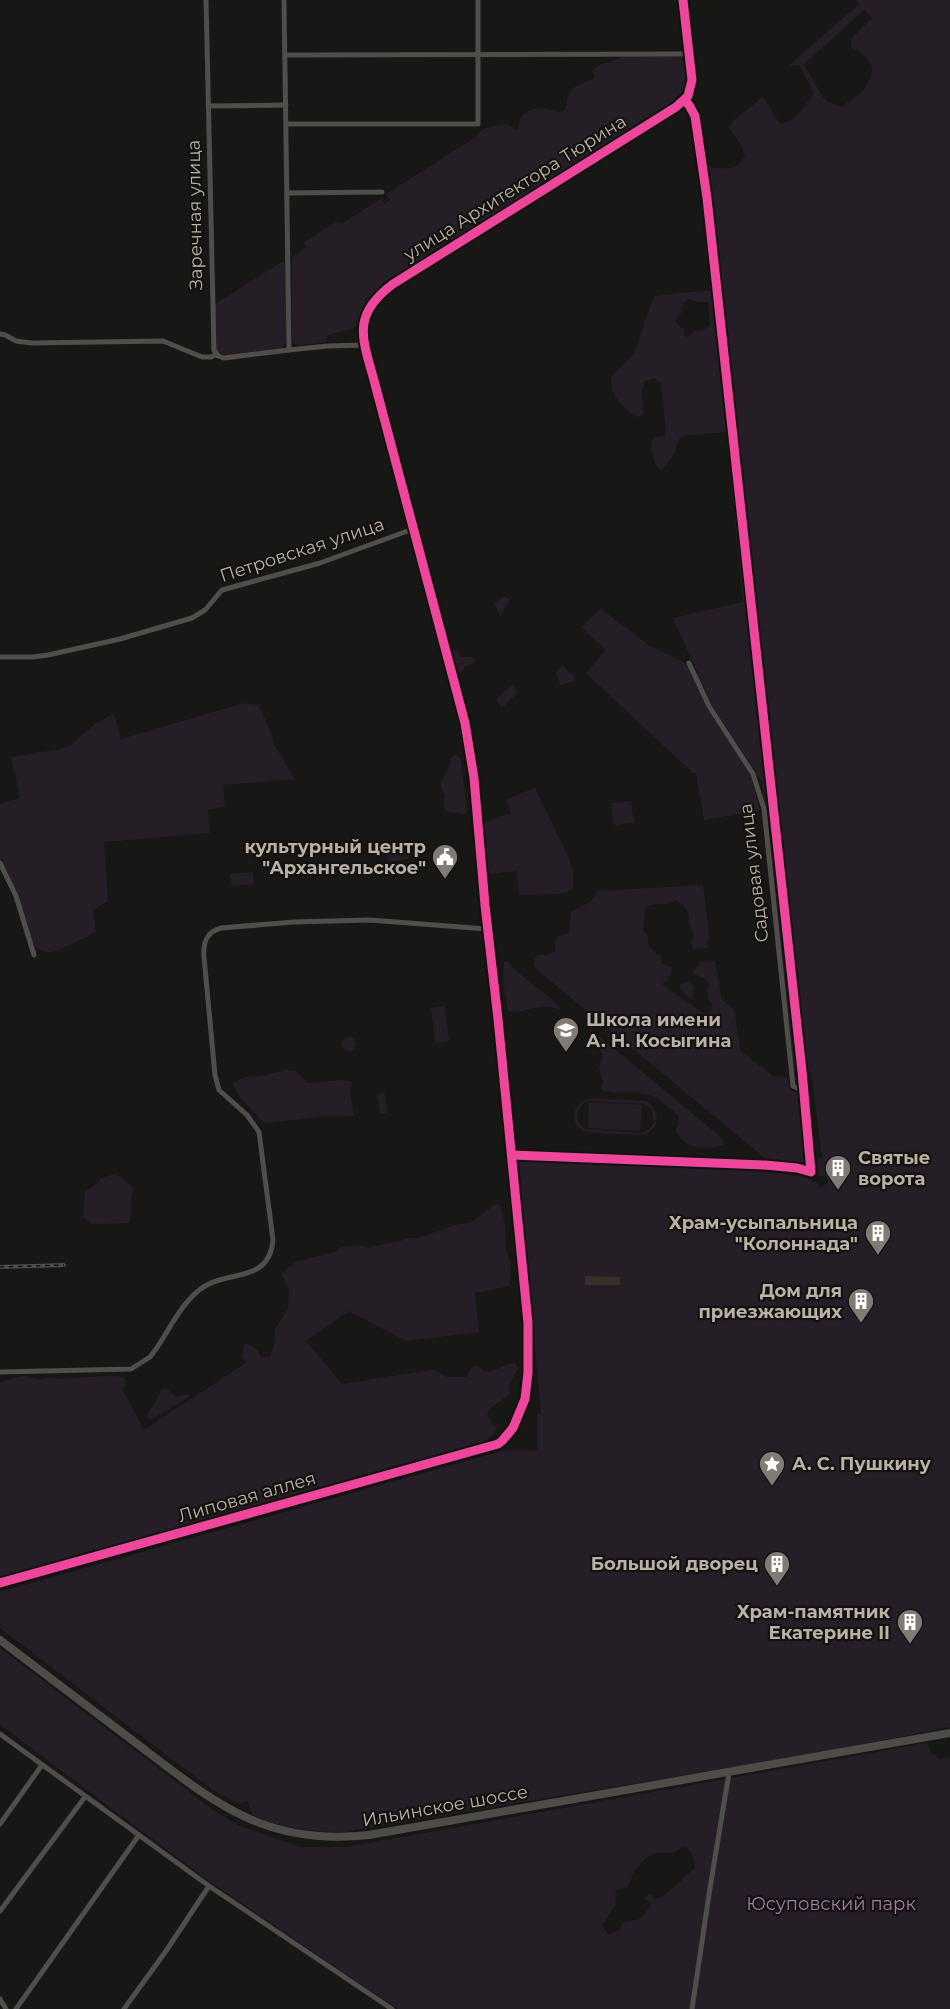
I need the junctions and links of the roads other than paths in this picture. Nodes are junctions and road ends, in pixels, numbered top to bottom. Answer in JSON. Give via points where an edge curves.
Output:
{"nodes":[{"id":1,"x":206,"y":0,"type":"edge"},
{"id":2,"x":284,"y":0,"type":"edge"},
{"id":3,"x":478,"y":0,"type":"edge"},
{"id":4,"x":683,"y":0,"type":"edge"},
{"id":5,"x":690,"y":54,"type":"junction"},
{"id":6,"x":285,"y":55,"type":"junction"},
{"id":7,"x":479,"y":55,"type":"junction"},
{"id":8,"x":684,"y":100,"type":"junction"},
{"id":9,"x":286,"y":105,"type":"junction"},
{"id":10,"x":208,"y":106,"type":"junction"},
{"id":11,"x":287,"y":124,"type":"junction"},
{"id":12,"x":382,"y":192,"type":"dead end"},
{"id":13,"x":288,"y":193,"type":"junction"},
{"id":14,"x":0,"y":334,"type":"edge"},
{"id":15,"x":365,"y":345,"type":"junction"},
{"id":16,"x":289,"y":350,"type":"junction"},
{"id":17,"x":217,"y":354,"type":"junction"},
{"id":18,"x":413,"y":528,"type":"junction"},
{"id":19,"x":0,"y":657,"type":"edge"},
{"id":20,"x":689,"y":663,"type":"dead end"},
{"id":21,"x":0,"y":862,"type":"edge"},
{"id":22,"x":487,"y":929,"type":"junction"},
{"id":23,"x":34,"y":955,"type":"dead end"},
{"id":24,"x":804,"y":1090,"type":"junction"},
{"id":25,"x":512,"y":1155,"type":"junction"},
{"id":26,"x":0,"y":1372,"type":"edge"},
{"id":27,"x":502,"y":1441,"type":"joint"},
{"id":28,"x":0,"y":1583,"type":"edge"},
{"id":29,"x":0,"y":1640,"type":"edge"},
{"id":30,"x":950,"y":1733,"type":"edge"},
{"id":31,"x":0,"y":1734,"type":"edge"},
{"id":32,"x":42,"y":1765,"type":"junction"},
{"id":33,"x":729,"y":1773,"type":"junction"},
{"id":34,"x":85,"y":1797,"type":"junction"},
{"id":35,"x":0,"y":1824,"type":"edge"},
{"id":36,"x":139,"y":1835,"type":"junction"},
{"id":37,"x":209,"y":1886,"type":"junction"},
{"id":38,"x":0,"y":1911,"type":"edge"},
{"id":39,"x":0,"y":1999,"type":"edge"},
{"id":40,"x":6,"y":2009,"type":"edge"},
{"id":41,"x":16,"y":2009,"type":"edge"},
{"id":42,"x":124,"y":2009,"type":"edge"},
{"id":43,"x":392,"y":2009,"type":"edge"},
{"id":44,"x":693,"y":2009,"type":"edge"}],
"edges":[{"from":1,"to":10,"type":"street","name":"Заречная улица"},
{"from":2,"to":6,"type":"street"},
{"from":3,"to":7,"type":"street"},
{"from":4,"to":5,"type":"street"},
{"from":5,"to":7,"type":"street"},
{"from":5,"to":8,"type":"street","via":[[692,85]]},
{"from":6,"to":7,"type":"street"},
{"from":6,"to":9,"type":"street"},
{"from":7,"to":11,"type":"street","via":[[478,124]]},
{"from":8,"to":15,"type":"street","name":"улица Архитектора Тюрина","via":[[385,290],[365,315]]},
{"from":8,"to":24,"type":"street","via":[[695,116],[706,198]]},
{"from":9,"to":10,"type":"street"},
{"from":9,"to":11,"type":"street"},
{"from":10,"to":17,"type":"street","name":"Заречная улица"},
{"from":11,"to":13,"type":"street"},
{"from":12,"to":13,"type":"street"},
{"from":13,"to":16,"type":"street"},
{"from":14,"to":17,"type":"street","via":[[23,343],[163,341],[202,357]]},
{"from":15,"to":16,"type":"street"},
{"from":15,"to":18,"type":"street","name":"улица Архитектора Тюрина"},
{"from":16,"to":17,"type":"street","via":[[224,358]]},
{"from":18,"to":19,"type":"street","name":"Петровская улица","via":[[320,563],[222,590],[205,610],[192,618],[59,652]]},
{"from":18,"to":22,"type":"street","name":"улица Архитектора Тюрина","via":[[470,749]]},
{"from":20,"to":24,"type":"street","name":"Садовая улица","via":[[710,706],[753,774],[764,809],[793,1086]]},
{"from":21,"to":23,"type":"street","via":[[16,896]]},
{"from":22,"to":25,"type":"street","name":"улица Архитектора Тюрина"},
{"from":22,"to":26,"type":"street","via":[[370,920],[294,922],[211,932],[204,957],[215,1075],[219,1090],[248,1115],[259,1132],[273,1240],[269,1257],[258,1269],[214,1281],[197,1291],[150,1357],[131,1369]]},
{"from":24,"to":25,"type":"street","via":[[811,1172],[765,1165]]},
{"from":25,"to":27,"type":"street","name":"улица Архитектора Тюрина","via":[[528,1323],[528,1373],[525,1400],[513,1428]]},
{"from":27,"to":28,"type":"street","name":"Липовая аллея"},
{"from":29,"to":33,"type":"street","name":"Ильинское шоссе","via":[[209,1797],[234,1813],[300,1835],[369,1835]]},
{"from":30,"to":33,"type":"street","name":"Ильинское шоссе"},
{"from":31,"to":32,"type":"street"},
{"from":32,"to":34,"type":"street"},
{"from":32,"to":35,"type":"street"},
{"from":33,"to":44,"type":"street"},
{"from":34,"to":36,"type":"street"},
{"from":34,"to":38,"type":"street"},
{"from":36,"to":37,"type":"street"},
{"from":36,"to":41,"type":"street"},
{"from":37,"to":42,"type":"street"},
{"from":37,"to":43,"type":"street"},
{"from":39,"to":40,"type":"street"}]}
